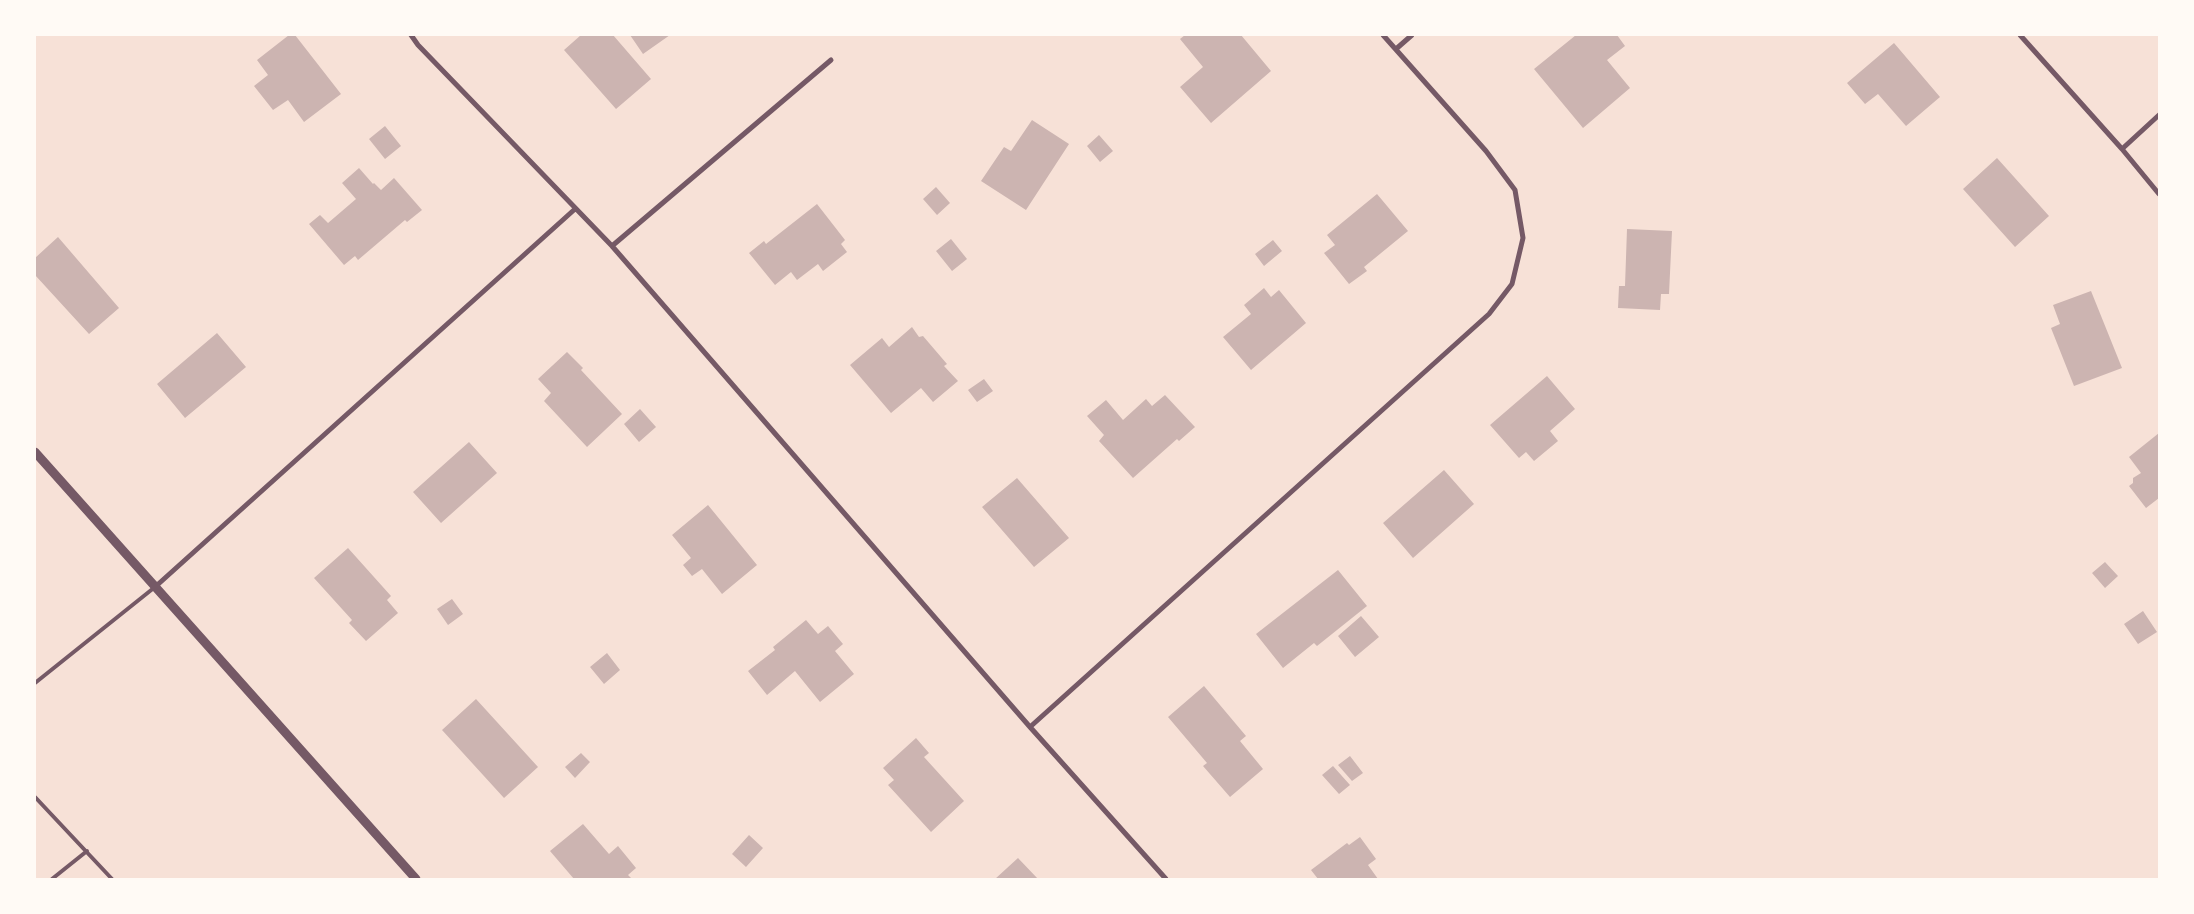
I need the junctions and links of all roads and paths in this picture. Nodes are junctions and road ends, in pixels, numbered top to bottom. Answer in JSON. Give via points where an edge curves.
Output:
{"nodes":[{"id":1,"x":411,"y":35,"type":"edge"},
{"id":2,"x":1383,"y":35,"type":"edge"},
{"id":3,"x":1412,"y":35,"type":"edge"},
{"id":4,"x":2020,"y":35,"type":"edge"},
{"id":5,"x":1396,"y":49,"type":"junction"},
{"id":6,"x":831,"y":60,"type":"dead end"},
{"id":7,"x":2159,"y":115,"type":"edge"},
{"id":8,"x":2122,"y":149,"type":"junction"},
{"id":9,"x":2159,"y":194,"type":"edge"},
{"id":10,"x":575,"y":209,"type":"junction"},
{"id":11,"x":612,"y":246,"type":"junction"},
{"id":12,"x":35,"y":452,"type":"edge"},
{"id":13,"x":155,"y":587,"type":"junction"},
{"id":14,"x":35,"y":683,"type":"edge"},
{"id":15,"x":1030,"y":727,"type":"junction"},
{"id":16,"x":35,"y":797,"type":"edge"},
{"id":17,"x":87,"y":851,"type":"junction"},
{"id":18,"x":52,"y":879,"type":"edge"},
{"id":19,"x":112,"y":879,"type":"edge"},
{"id":20,"x":416,"y":879,"type":"edge"},
{"id":21,"x":1166,"y":879,"type":"edge"}],
"edges":[{"from":1,"to":10,"type":"street"},
{"from":2,"to":5,"type":"street"},
{"from":3,"to":5,"type":"street"},
{"from":4,"to":8,"type":"street"},
{"from":5,"to":15,"type":"street","via":[[1486,151],[1515,190],[1523,238],[1512,284],[1489,314]]},
{"from":6,"to":11,"type":"street"},
{"from":7,"to":8,"type":"street"},
{"from":8,"to":9,"type":"street"},
{"from":10,"to":11,"type":"street"},
{"from":10,"to":13,"type":"street"},
{"from":11,"to":15,"type":"street"},
{"from":12,"to":13,"type":"street"},
{"from":13,"to":14,"type":"lane"},
{"from":13,"to":20,"type":"street"},
{"from":15,"to":21,"type":"street"},
{"from":16,"to":17,"type":"lane"},
{"from":17,"to":18,"type":"lane"},
{"from":17,"to":19,"type":"lane"}]}
